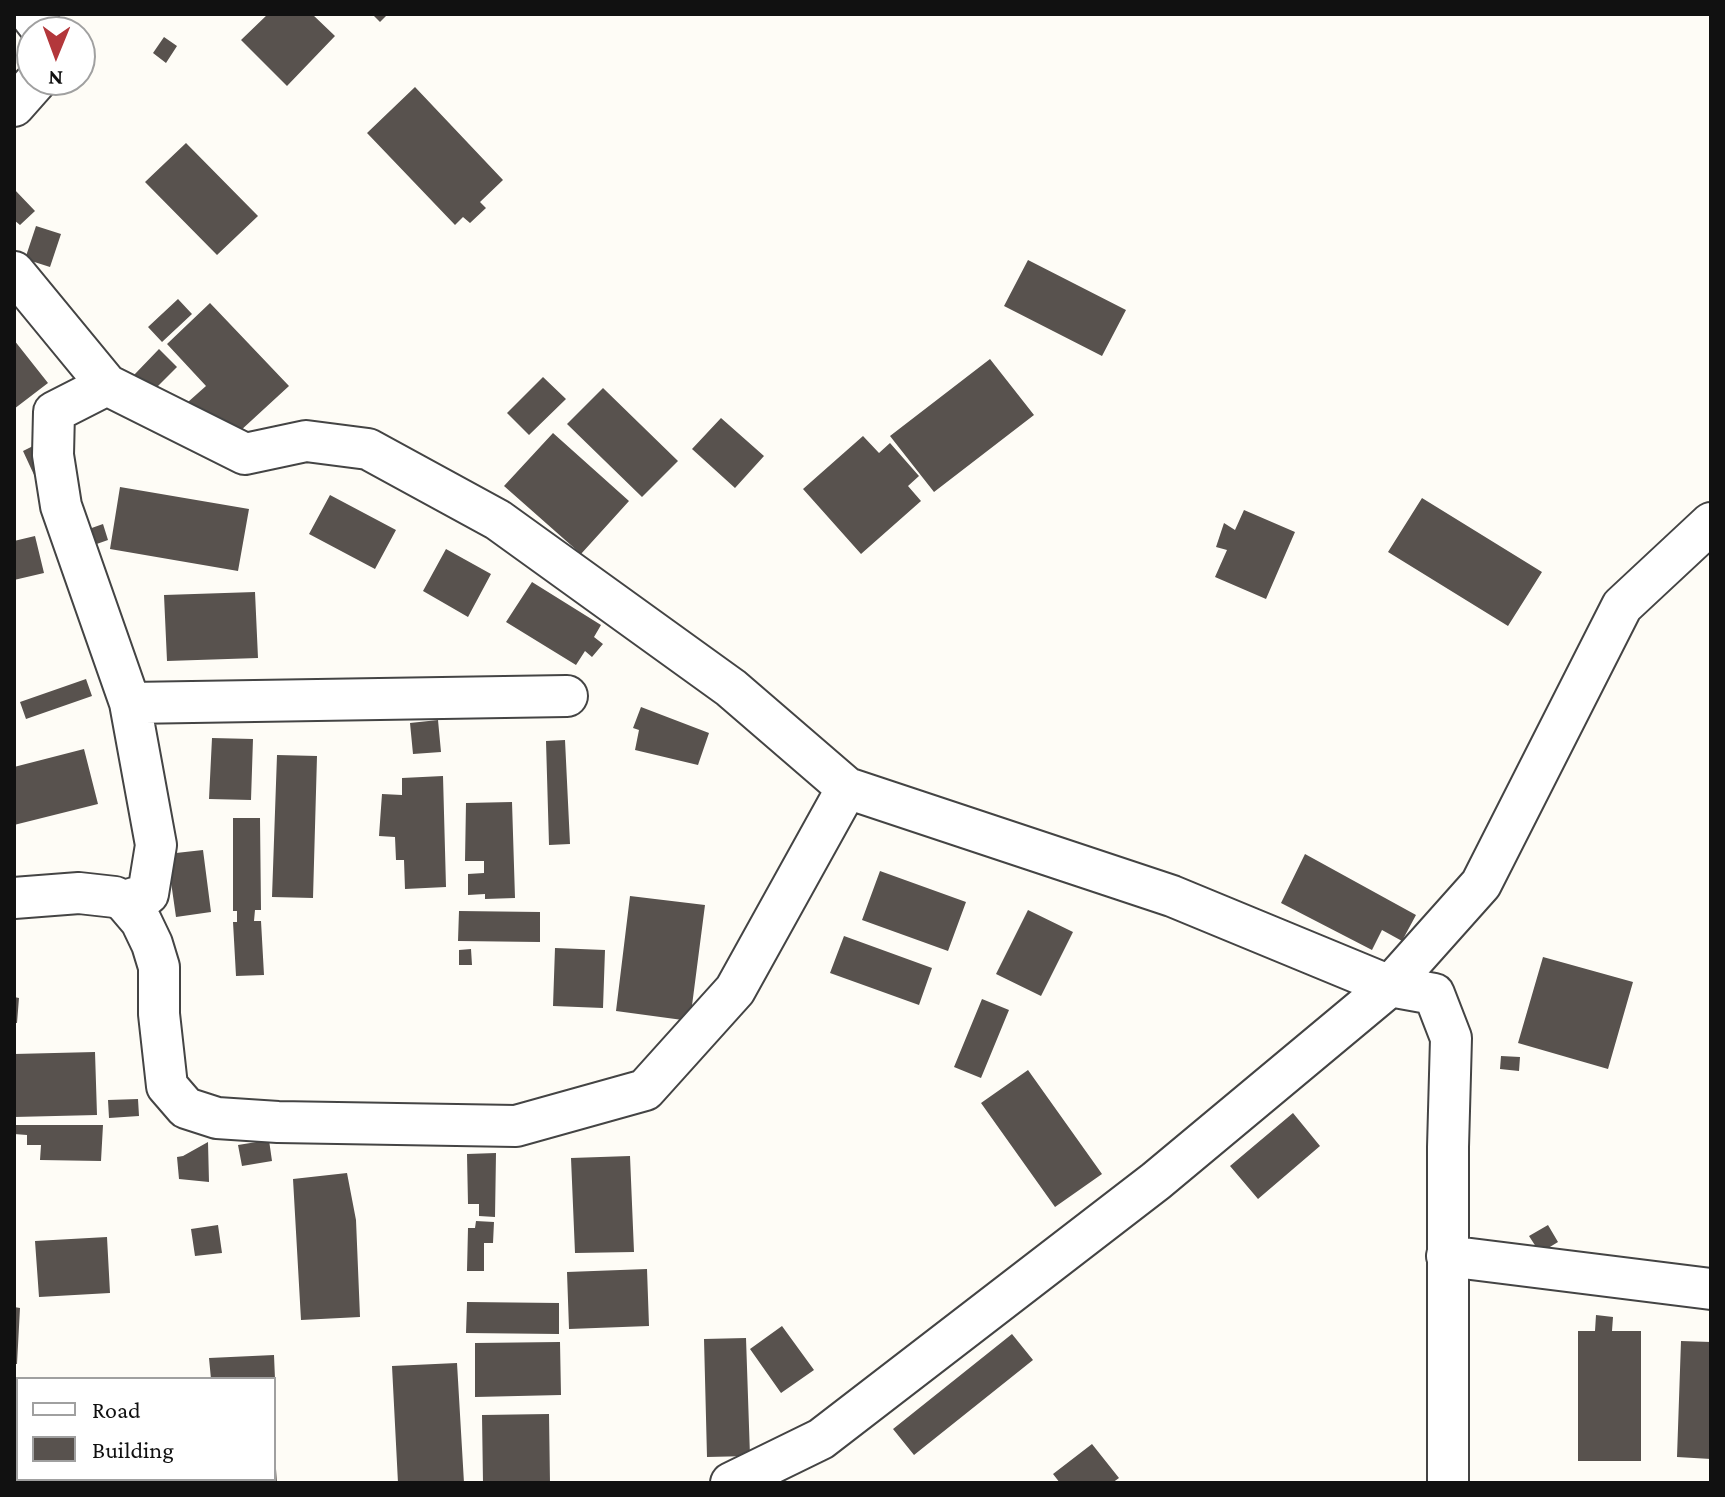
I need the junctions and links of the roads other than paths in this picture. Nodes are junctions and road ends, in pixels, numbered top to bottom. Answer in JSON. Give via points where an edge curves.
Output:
{"nodes":[{"id":1,"x":14,"y":272,"type":"edge"},
{"id":2,"x":107,"y":385,"type":"junction"},
{"id":3,"x":1711,"y":523,"type":"edge"},
{"id":4,"x":567,"y":696,"type":"dead end"},
{"id":5,"x":130,"y":703,"type":"junction"},
{"id":6,"x":847,"y":788,"type":"junction"},
{"id":7,"x":14,"y":898,"type":"edge"},
{"id":8,"x":124,"y":901,"type":"junction"},
{"id":9,"x":1390,"y":986,"type":"junction"},
{"id":10,"x":1447,"y":1256,"type":"junction"},
{"id":11,"x":1711,"y":1289,"type":"edge"},
{"id":12,"x":731,"y":1483,"type":"edge"},
{"id":13,"x":1448,"y":1483,"type":"edge"}],
"edges":[{"from":1,"to":2,"type":"street"},
{"from":2,"to":5,"type":"street","via":[[54,412],[53,455],[61,506]]},
{"from":2,"to":6,"type":"street","via":[[245,454],[306,441],[368,449],[381,456],[511,529],[731,688]]},
{"from":3,"to":9,"type":"street","via":[[1622,606],[1481,884]]},
{"from":4,"to":5,"type":"street"},
{"from":5,"to":8,"type":"street","via":[[156,845],[148,894]]},
{"from":6,"to":8,"type":"street","via":[[735,990],[645,1090],[516,1126],[278,1122],[217,1118],[186,1108],[167,1086],[159,967],[141,921]]},
{"from":6,"to":9,"type":"street","via":[[1172,896]]},
{"from":7,"to":8,"type":"street","via":[[79,893]]},
{"from":9,"to":10,"type":"street","via":[[1434,994],[1451,1038]]},
{"from":9,"to":12,"type":"street","via":[[1156,1181],[821,1439]]},
{"from":10,"to":11,"type":"street"},
{"from":10,"to":13,"type":"street"}]}
